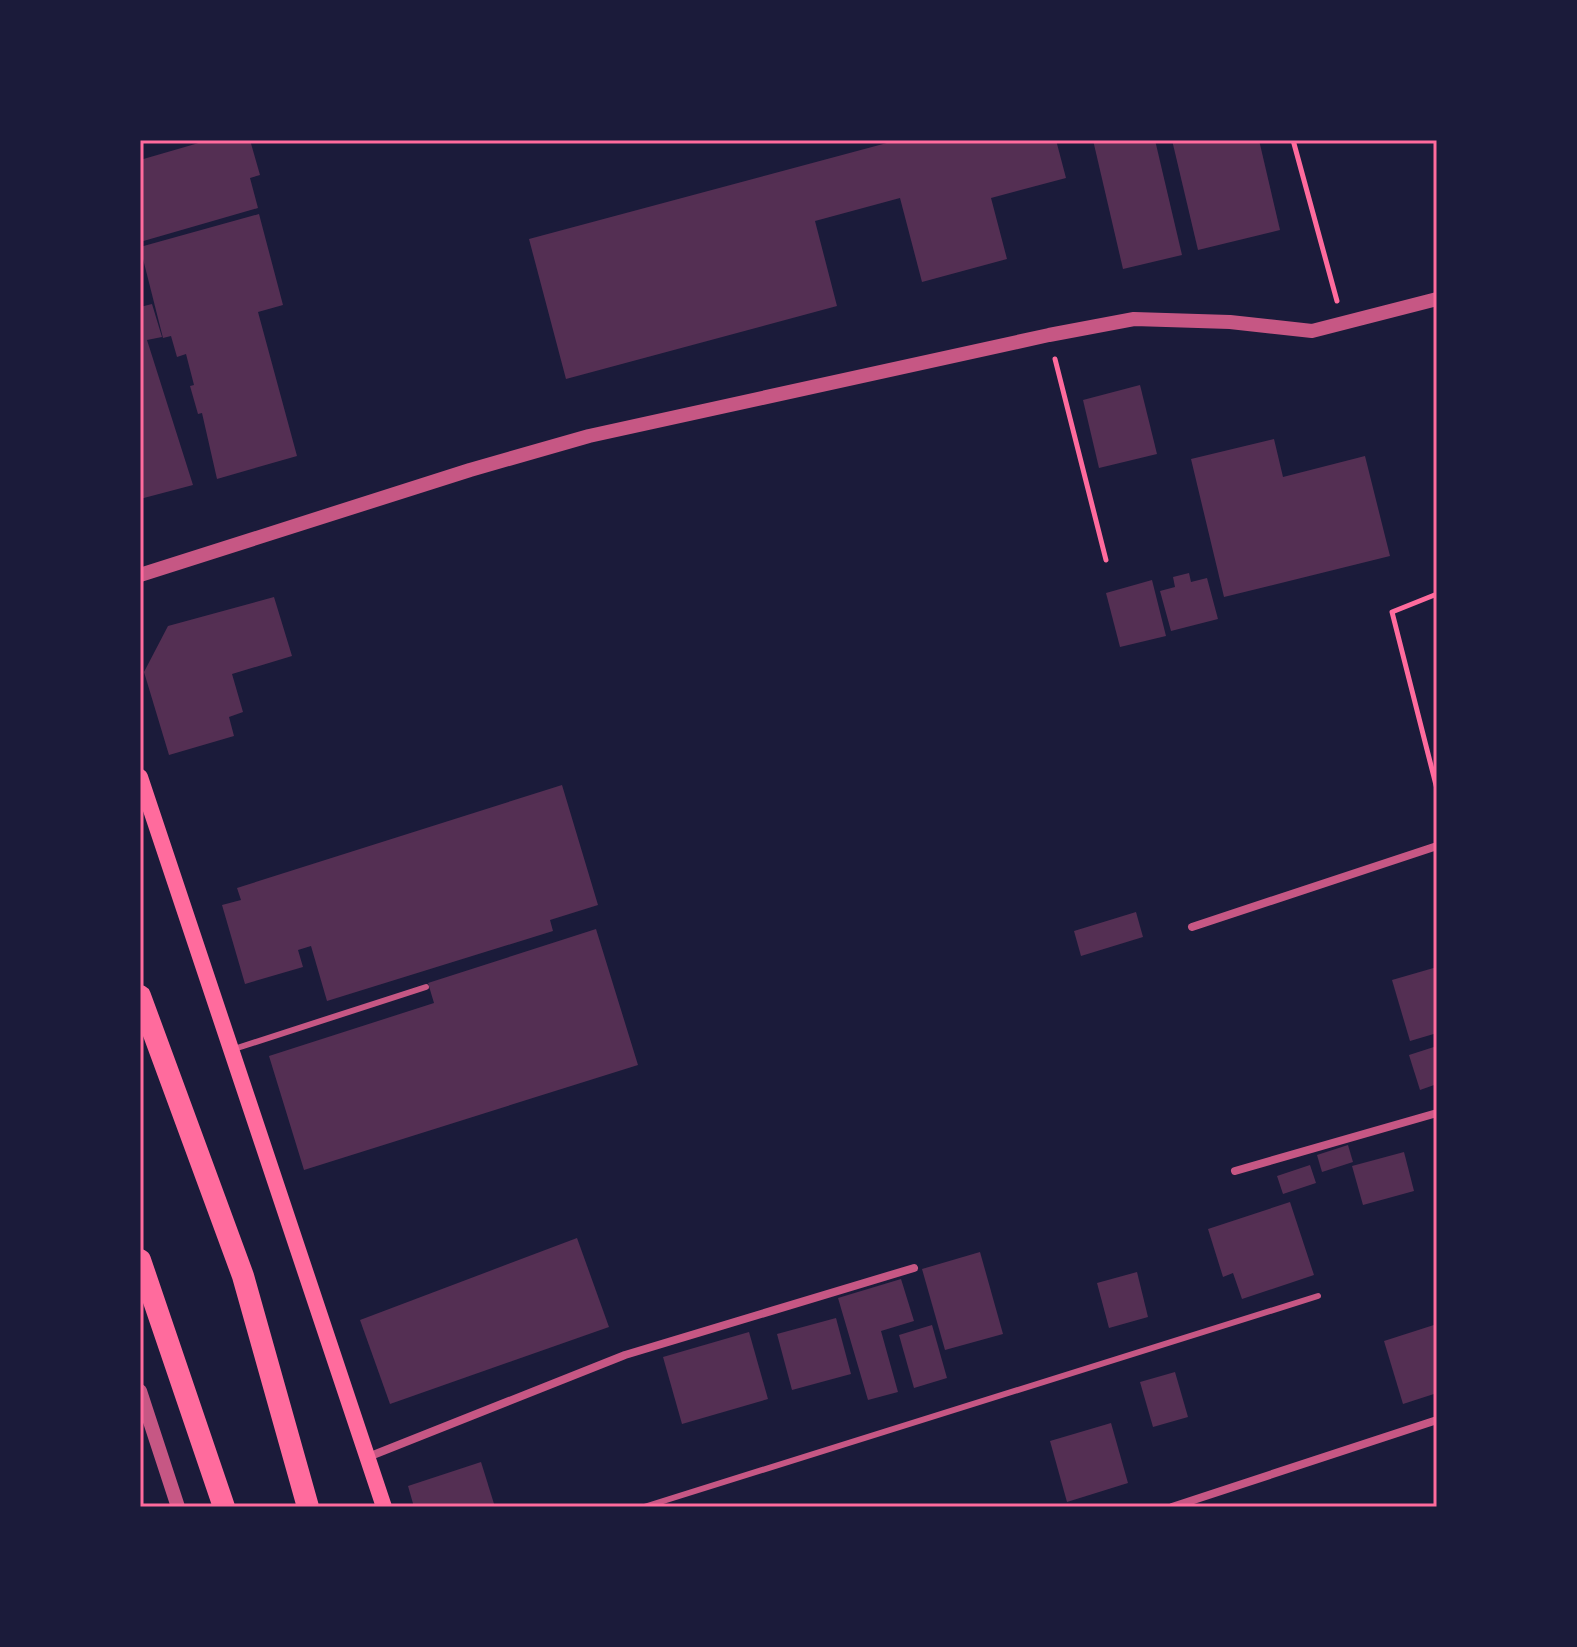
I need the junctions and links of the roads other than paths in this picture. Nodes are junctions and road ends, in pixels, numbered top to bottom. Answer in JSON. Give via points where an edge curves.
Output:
{"nodes":[{"id":1,"x":1437,"y":299,"type":"edge"},
{"id":2,"x":140,"y":575,"type":"edge"},
{"id":3,"x":140,"y":777,"type":"edge"},
{"id":4,"x":1437,"y":846,"type":"edge"},
{"id":5,"x":1192,"y":927,"type":"dead end"},
{"id":6,"x":426,"y":987,"type":"dead end"},
{"id":7,"x":140,"y":996,"type":"edge"},
{"id":8,"x":230,"y":1050,"type":"junction"},
{"id":9,"x":1437,"y":1113,"type":"edge"},
{"id":10,"x":1235,"y":1171,"type":"dead end"},
{"id":11,"x":140,"y":1260,"type":"edge"},
{"id":12,"x":914,"y":1268,"type":"dead end"},
{"id":13,"x":1318,"y":1296,"type":"dead end"},
{"id":14,"x":140,"y":1391,"type":"edge"},
{"id":15,"x":1437,"y":1420,"type":"edge"},
{"id":16,"x":367,"y":1458,"type":"junction"},
{"id":17,"x":178,"y":1507,"type":"edge"},
{"id":18,"x":224,"y":1507,"type":"edge"},
{"id":19,"x":308,"y":1507,"type":"edge"},
{"id":20,"x":384,"y":1507,"type":"edge"},
{"id":21,"x":644,"y":1507,"type":"edge"},
{"id":22,"x":1172,"y":1507,"type":"edge"}],
"edges":[{"from":1,"to":2,"type":"street","via":[[1312,331],[1134,319],[1049,335],[589,436]]},
{"from":3,"to":8,"type":"main road"},
{"from":4,"to":5,"type":"street"},
{"from":6,"to":8,"type":"lane"},
{"from":7,"to":19,"type":"highway","via":[[243,1276]]},
{"from":8,"to":16,"type":"main road"},
{"from":9,"to":10,"type":"street"},
{"from":11,"to":18,"type":"highway"},
{"from":12,"to":16,"type":"street","via":[[625,1355]]},
{"from":13,"to":21,"type":"lane"},
{"from":14,"to":17,"type":"street"},
{"from":15,"to":22,"type":"street"},
{"from":16,"to":20,"type":"main road"}]}
